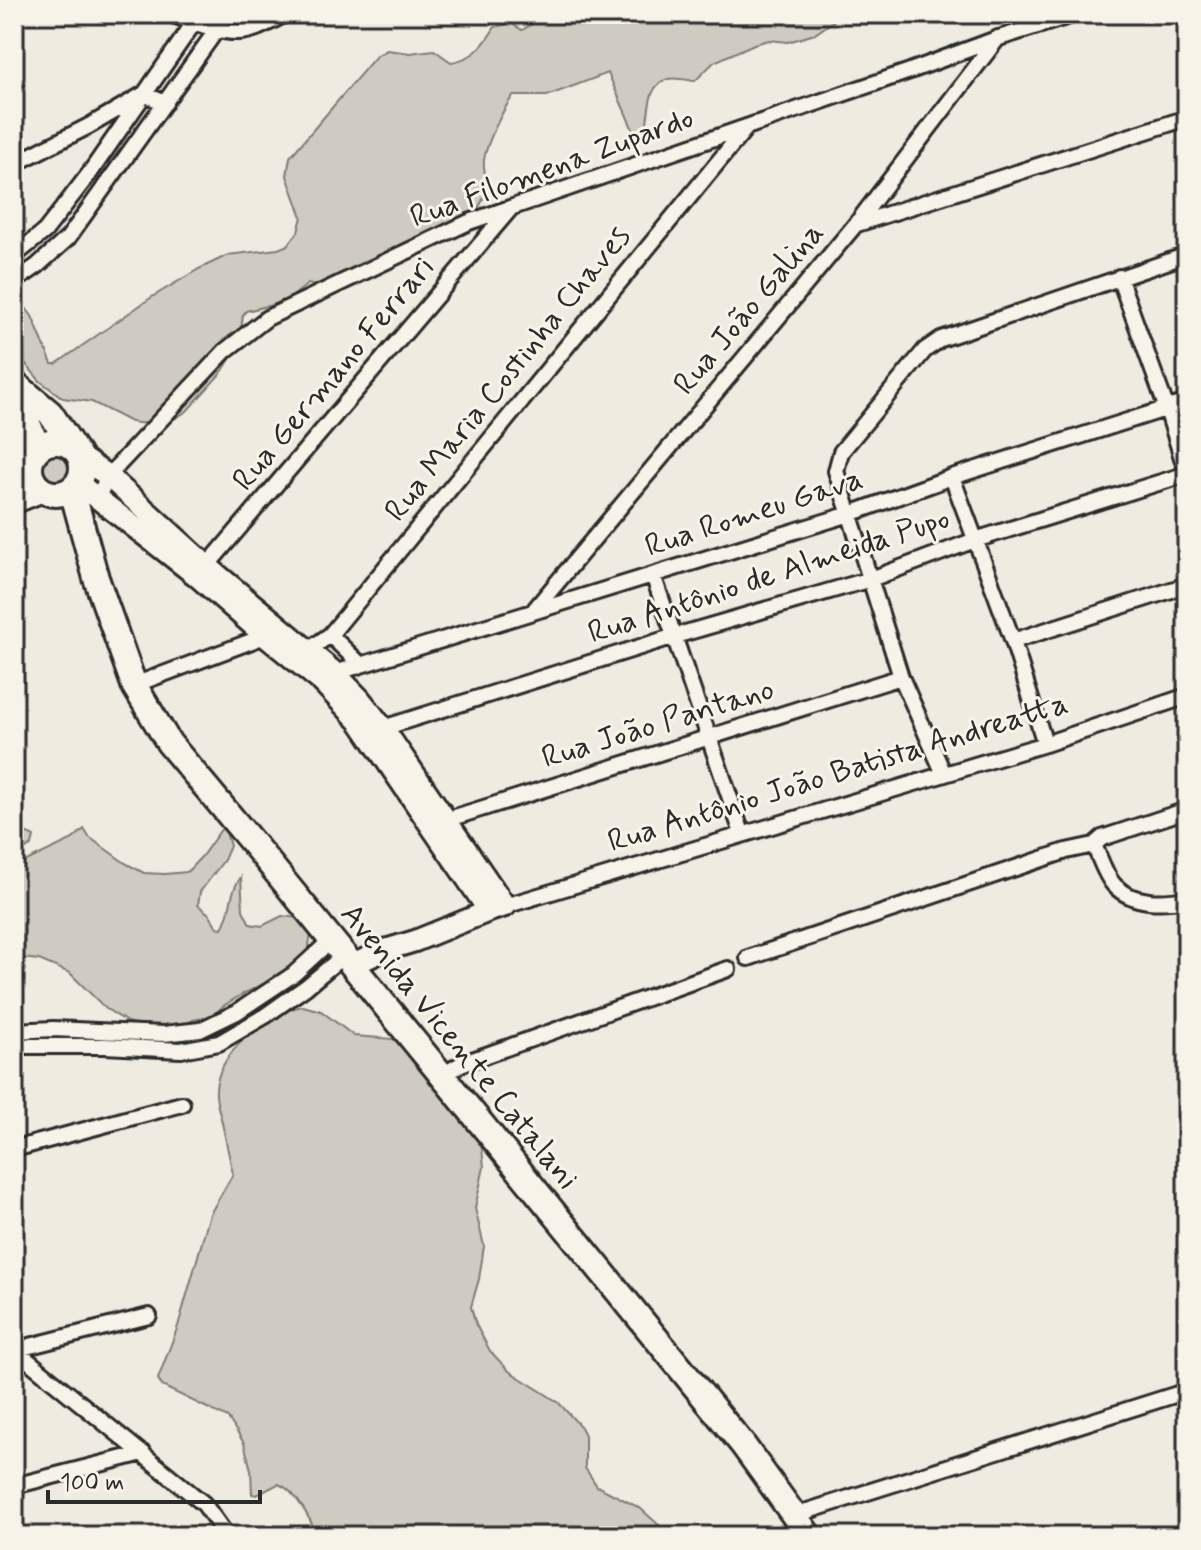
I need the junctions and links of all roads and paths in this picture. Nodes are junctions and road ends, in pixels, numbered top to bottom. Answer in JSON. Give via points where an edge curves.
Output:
{"nodes":[{"id":1,"x":170,"y":14,"type":"edge"},
{"id":2,"x":228,"y":14,"type":"edge"},
{"id":3,"x":286,"y":14,"type":"edge"},
{"id":4,"x":1076,"y":14,"type":"edge"},
{"id":5,"x":197,"y":18,"type":"edge"},
{"id":6,"x":218,"y":30,"type":"junction"},
{"id":7,"x":999,"y":38,"type":"junction"},
{"id":8,"x":144,"y":94,"type":"junction"},
{"id":9,"x":165,"y":103,"type":"junction"},
{"id":10,"x":1187,"y":118,"type":"edge"},
{"id":11,"x":89,"y":126,"type":"junction"},
{"id":12,"x":747,"y":127,"type":"junction"},
{"id":13,"x":107,"y":147,"type":"junction"},
{"id":14,"x":14,"y":164,"type":"edge"},
{"id":15,"x":512,"y":207,"type":"junction"},
{"id":16,"x":856,"y":224,"type":"junction"},
{"id":17,"x":1187,"y":255,"type":"edge"},
{"id":18,"x":14,"y":256,"type":"edge"},
{"id":19,"x":1119,"y":277,"type":"junction"},
{"id":20,"x":14,"y":282,"type":"edge"},
{"id":21,"x":14,"y":383,"type":"edge"},
{"id":22,"x":1187,"y":402,"type":"edge"},
{"id":23,"x":14,"y":407,"type":"edge"},
{"id":24,"x":1167,"y":409,"type":"junction"},
{"id":25,"x":37,"y":449,"type":"junction"},
{"id":26,"x":76,"y":453,"type":"junction"},
{"id":27,"x":1187,"y":474,"type":"edge"},
{"id":28,"x":108,"y":476,"type":"junction"},
{"id":29,"x":952,"y":477,"type":"junction"},
{"id":30,"x":56,"y":487,"type":"junction"},
{"id":31,"x":97,"y":499,"type":"junction"},
{"id":32,"x":14,"y":503,"type":"edge"},
{"id":33,"x":850,"y":514,"type":"junction"},
{"id":34,"x":975,"y":540,"type":"junction"},
{"id":35,"x":202,"y":572,"type":"junction"},
{"id":36,"x":653,"y":575,"type":"junction"},
{"id":37,"x":871,"y":579,"type":"junction"},
{"id":38,"x":1187,"y":585,"type":"edge"},
{"id":39,"x":535,"y":610,"type":"junction"},
{"id":40,"x":330,"y":635,"type":"junction"},
{"id":41,"x":265,"y":636,"type":"junction"},
{"id":42,"x":675,"y":636,"type":"junction"},
{"id":43,"x":1013,"y":641,"type":"junction"},
{"id":44,"x":307,"y":651,"type":"junction"},
{"id":45,"x":361,"y":665,"type":"junction"},
{"id":46,"x":901,"y":677,"type":"junction"},
{"id":47,"x":329,"y":678,"type":"junction"},
{"id":48,"x":134,"y":685,"type":"junction"},
{"id":49,"x":1187,"y":696,"type":"edge"},
{"id":50,"x":377,"y":732,"type":"junction"},
{"id":51,"x":710,"y":737,"type":"junction"},
{"id":52,"x":1045,"y":744,"type":"junction"},
{"id":53,"x":944,"y":774,"type":"junction"},
{"id":54,"x":1187,"y":810,"type":"edge"},
{"id":55,"x":438,"y":822,"type":"junction"},
{"id":56,"x":742,"y":833,"type":"junction"},
{"id":57,"x":1098,"y":841,"type":"junction"},
{"id":58,"x":1187,"y":899,"type":"edge"},
{"id":59,"x":497,"y":908,"type":"junction"},
{"id":60,"x":342,"y":954,"type":"junction"},
{"id":61,"x":748,"y":958,"type":"dead end"},
{"id":62,"x":728,"y":969,"type":"dead end"},
{"id":63,"x":14,"y":1031,"type":"edge"},
{"id":64,"x":14,"y":1047,"type":"edge"},
{"id":65,"x":441,"y":1076,"type":"junction"},
{"id":66,"x":182,"y":1104,"type":"dead end"},
{"id":67,"x":14,"y":1149,"type":"edge"},
{"id":68,"x":149,"y":1316,"type":"dead end"},
{"id":69,"x":15,"y":1350,"type":"edge"},
{"id":70,"x":1187,"y":1391,"type":"edge"},
{"id":71,"x":143,"y":1453,"type":"junction"},
{"id":72,"x":14,"y":1486,"type":"edge"},
{"id":73,"x":795,"y":1515,"type":"junction"},
{"id":74,"x":227,"y":1536,"type":"edge"},
{"id":75,"x":809,"y":1536,"type":"edge"}],
"edges":[{"from":1,"to":5,"type":"street"},
{"from":2,"to":6,"type":"street"},
{"from":3,"to":6,"type":"street","via":[[250,30]]},
{"from":4,"to":7,"type":"street","name":"Rua Filomena Zupardo"},
{"from":5,"to":6,"type":"street"},
{"from":5,"to":8,"type":"street"},
{"from":6,"to":9,"type":"street"},
{"from":7,"to":12,"type":"street","name":"Rua Filomena Zupardo"},
{"from":7,"to":16,"type":"street","name":"Rua João Galina"},
{"from":8,"to":9,"type":"street"},
{"from":8,"to":11,"type":"street"},
{"from":8,"to":13,"type":"street"},
{"from":9,"to":20,"type":"street","via":[[68,238]]},
{"from":10,"to":16,"type":"street"},
{"from":11,"to":13,"type":"street"},
{"from":11,"to":14,"type":"street"},
{"from":12,"to":15,"type":"street","name":"Rua Filomena Zupardo"},
{"from":12,"to":40,"type":"street","name":"Rua Maria Costinha Chaves"},
{"from":13,"to":18,"type":"street","via":[[45,231]]},
{"from":15,"to":28,"type":"street","name":"Rua Filomena Zupardo","via":[[469,222],[267,318],[225,351]]},
{"from":15,"to":35,"type":"street","name":"Rua Germano Ferrari"},
{"from":16,"to":39,"type":"street","name":"Rua João Galina"},
{"from":17,"to":19,"type":"street"},
{"from":19,"to":24,"type":"street"},
{"from":19,"to":33,"type":"street","via":[[941,339],[925,350],[841,452],[836,471]]},
{"from":21,"to":26,"type":"main road","via":[[50,413]]},
{"from":22,"to":24,"type":"street","name":"Rua Romeu Gava"},
{"from":23,"to":25,"type":"main road","via":[[31,428]]},
{"from":24,"to":27,"type":"street"},
{"from":24,"to":29,"type":"street","name":"Rua Romeu Gava"},
{"from":25,"to":26,"type":"main road","via":[[58,442]]},
{"from":25,"to":30,"type":"main road","via":[[31,459]]},
{"from":26,"to":28,"type":"street"},
{"from":26,"to":30,"type":"main road","via":[[82,474]]},
{"from":27,"to":34,"type":"street","name":"Rua Antônio de Almeida Pupo"},
{"from":28,"to":31,"type":"street","name":"Rua Filomena Zupardo"},
{"from":28,"to":35,"type":"street"},
{"from":29,"to":33,"type":"street","name":"Rua Romeu Gava"},
{"from":29,"to":34,"type":"street"},
{"from":30,"to":31,"type":"street"},
{"from":30,"to":32,"type":"street"},
{"from":30,"to":32,"type":"street"},
{"from":30,"to":48,"type":"main road","name":"Avenida Vicente Catalani"},
{"from":31,"to":35,"type":"street"},
{"from":33,"to":36,"type":"street","name":"Rua Romeu Gava"},
{"from":33,"to":37,"type":"street"},
{"from":34,"to":37,"type":"street","name":"Rua Antônio de Almeida Pupo"},
{"from":34,"to":43,"type":"street"},
{"from":35,"to":41,"type":"street"},
{"from":35,"to":44,"type":"street"},
{"from":36,"to":39,"type":"street","name":"Rua Romeu Gava"},
{"from":36,"to":42,"type":"street"},
{"from":37,"to":42,"type":"street","name":"Rua Antônio de Almeida Pupo"},
{"from":37,"to":46,"type":"street"},
{"from":38,"to":43,"type":"street"},
{"from":39,"to":45,"type":"street","name":"Rua Romeu Gava"},
{"from":40,"to":44,"type":"street","name":"Rua Maria Costinha Chaves"},
{"from":40,"to":45,"type":"street"},
{"from":41,"to":47,"type":"street"},
{"from":41,"to":48,"type":"street"},
{"from":42,"to":50,"type":"street","name":"Rua Antônio de Almeida Pupo"},
{"from":42,"to":51,"type":"street"},
{"from":43,"to":52,"type":"street"},
{"from":44,"to":47,"type":"street"},
{"from":45,"to":47,"type":"street","name":"Rua Romeu Gava"},
{"from":46,"to":51,"type":"street","name":"Rua João Pantano"},
{"from":46,"to":53,"type":"street"},
{"from":47,"to":50,"type":"street","via":[[360,699]]},
{"from":48,"to":60,"type":"main road","name":"Avenida Vicente Catalani","via":[[169,743]]},
{"from":49,"to":52,"type":"street","name":"Rua Antônio João Batista Andreatta"},
{"from":50,"to":55,"type":"street"},
{"from":51,"to":55,"type":"street","name":"Rua João Pantano"},
{"from":51,"to":56,"type":"street"},
{"from":52,"to":53,"type":"street","name":"Rua Antônio João Batista Andreatta"},
{"from":53,"to":56,"type":"street","name":"Rua Antônio João Batista Andreatta"},
{"from":54,"to":57,"type":"street"},
{"from":55,"to":59,"type":"street"},
{"from":56,"to":59,"type":"street","name":"Rua Antônio João Batista Andreatta"},
{"from":57,"to":58,"type":"street","via":[[1113,884],[1121,890],[1146,901]]},
{"from":57,"to":61,"type":"street"},
{"from":59,"to":60,"type":"street","name":"Rua Antônio João Batista Andreatta","via":[[382,951]]},
{"from":60,"to":63,"type":"street","via":[[294,974],[200,1030]]},
{"from":60,"to":64,"type":"street","via":[[306,987],[219,1043],[181,1050]]},
{"from":60,"to":65,"type":"main road","name":"Avenida Vicente Catalani"},
{"from":62,"to":65,"type":"street","via":[[461,1064]]},
{"from":65,"to":73,"type":"main road","name":"Avenida Vicente Catalani"},
{"from":66,"to":67,"type":"street"},
{"from":68,"to":69,"type":"street"},
{"from":69,"to":71,"type":"street"},
{"from":70,"to":73,"type":"street"},
{"from":71,"to":72,"type":"street"},
{"from":71,"to":74,"type":"street","via":[[204,1504]]},
{"from":73,"to":75,"type":"main road","name":"Avenida Vicente Catalani"}]}
